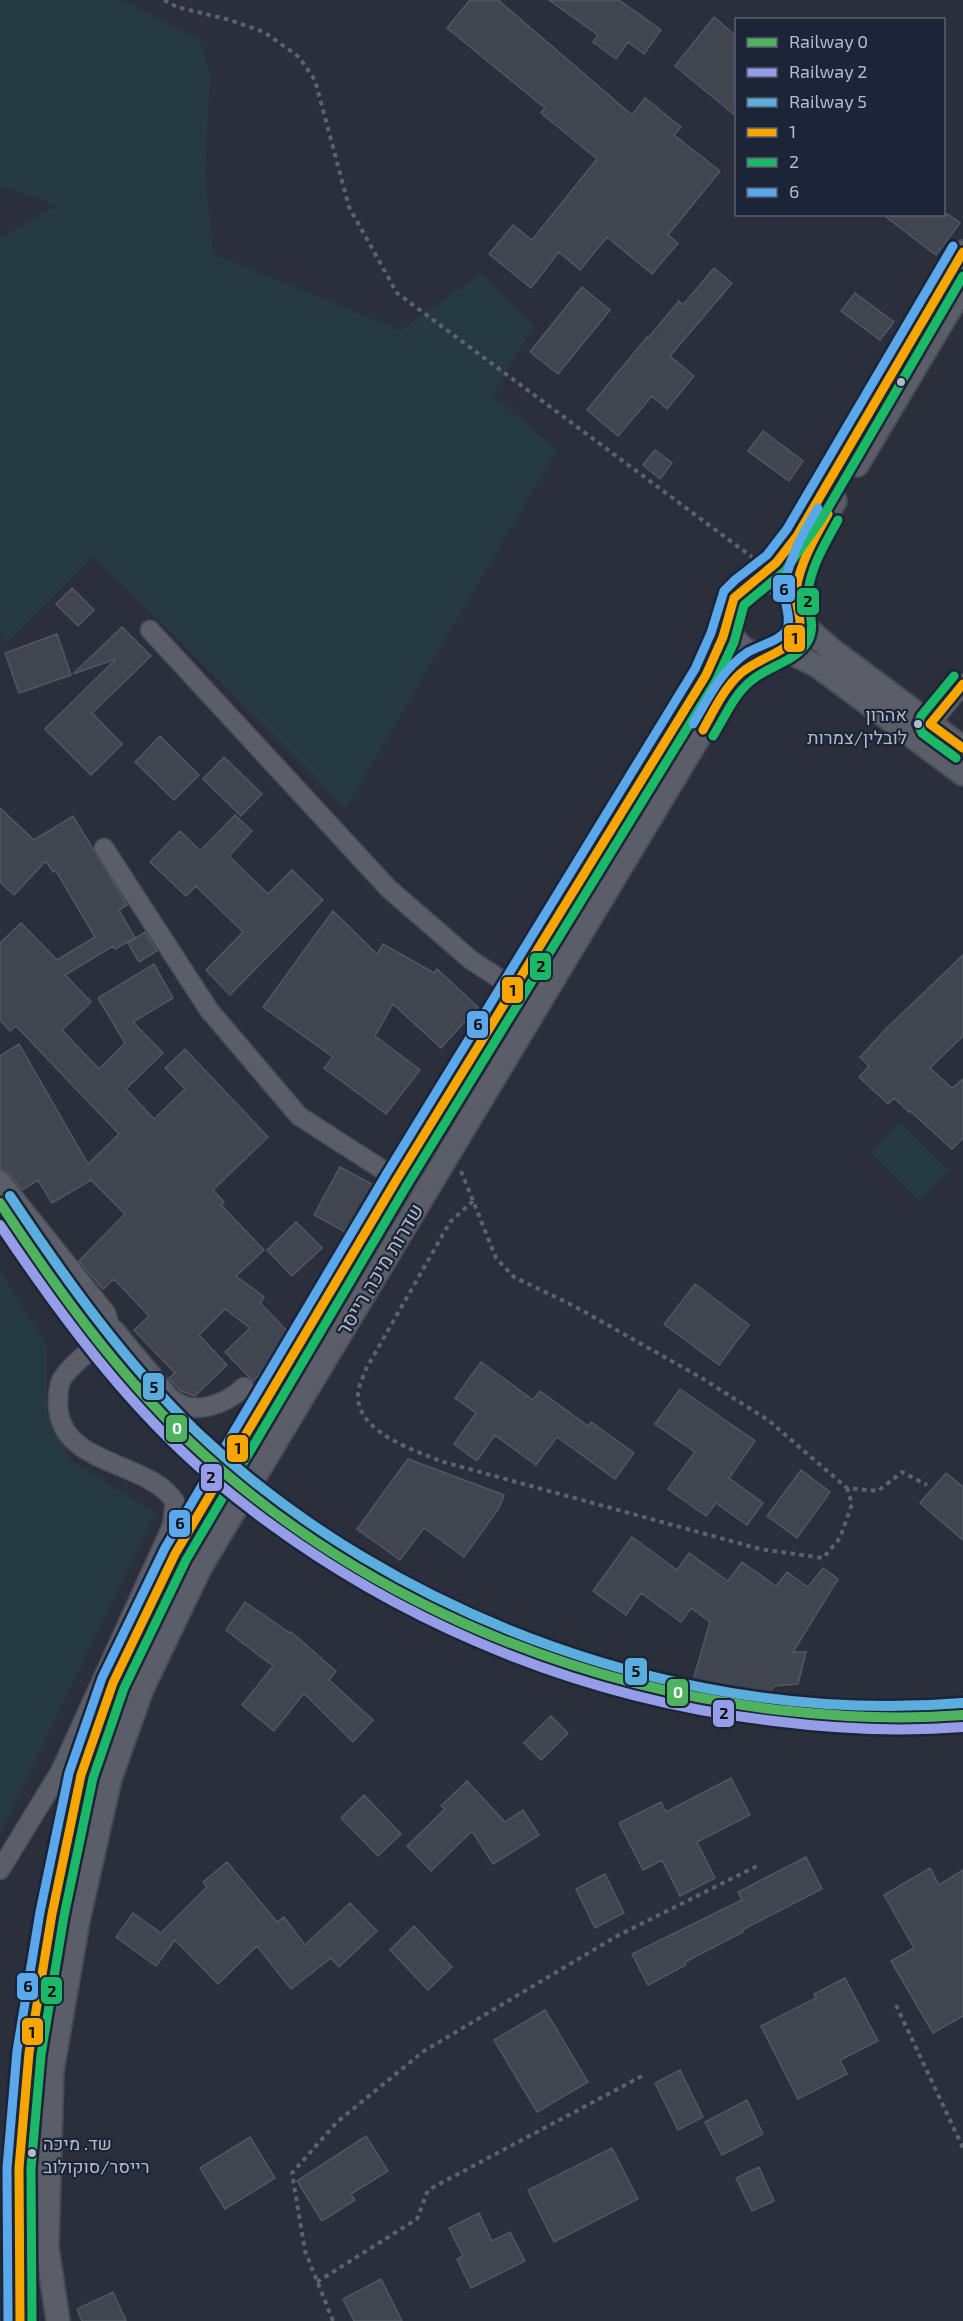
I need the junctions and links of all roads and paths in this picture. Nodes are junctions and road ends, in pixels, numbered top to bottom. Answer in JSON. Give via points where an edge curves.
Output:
{"nodes":[{"id":1,"x":164,"y":0,"type":"edge"},
{"id":2,"x":963,"y":252,"type":"edge"},
{"id":3,"x":963,"y":287,"type":"edge"},
{"id":4,"x":769,"y":570,"type":"junction"},
{"id":5,"x":751,"y":584,"type":"junction"},
{"id":6,"x":796,"y":599,"type":"junction"},
{"id":7,"x":728,"y":622,"type":"junction"},
{"id":8,"x":801,"y":623,"type":"junction"},
{"id":9,"x":150,"y":630,"type":"dead end"},
{"id":10,"x":777,"y":652,"type":"junction"},
{"id":11,"x":963,"y":684,"type":"edge"},
{"id":12,"x":923,"y":732,"type":"junction"},
{"id":13,"x":963,"y":748,"type":"edge"},
{"id":14,"x":963,"y":774,"type":"edge"},
{"id":15,"x":104,"y":848,"type":"dead end"},
{"id":16,"x":514,"y":988,"type":"junction"},
{"id":17,"x":452,"y":1148,"type":"junction"},
{"id":18,"x":397,"y":1179,"type":"junction"},
{"id":19,"x":0,"y":1180,"type":"edge"},
{"id":20,"x":473,"y":1200,"type":"junction"},
{"id":21,"x":109,"y":1328,"type":"junction"},
{"id":22,"x":244,"y":1388,"type":"dead end"},
{"id":23,"x":927,"y":1485,"type":"dead end"},
{"id":24,"x":847,"y":1488,"type":"junction"},
{"id":25,"x":71,"y":1774,"type":"junction"},
{"id":26,"x":757,"y":1866,"type":"dead end"},
{"id":27,"x":0,"y":1870,"type":"edge"},
{"id":28,"x":896,"y":2005,"type":"dead end"},
{"id":29,"x":642,"y":2076,"type":"dead end"},
{"id":30,"x":963,"y":2148,"type":"edge"},
{"id":31,"x":317,"y":2282,"type":"junction"},
{"id":32,"x":20,"y":2321,"type":"edge"},
{"id":33,"x":58,"y":2321,"type":"edge"},
{"id":34,"x":333,"y":2321,"type":"edge"}],
"edges":[{"from":1,"to":4,"type":"path","via":[[264,32],[299,57],[315,80],[349,207],[397,293]]},
{"from":2,"to":4,"type":"street","via":[[811,514]]},
{"from":3,"to":6,"type":"street","via":[[825,518],[808,552]]},
{"from":4,"to":5,"type":"street"},
{"from":5,"to":6,"type":"street","via":[[782,585]]},
{"from":5,"to":7,"type":"street","via":[[733,599]]},
{"from":6,"to":8,"type":"street"},
{"from":7,"to":10,"type":"street","via":[[737,643],[747,650],[758,654]]},
{"from":7,"to":16,"type":"street","name":"שדרות מיכה רייסר","via":[[706,675]]},
{"from":8,"to":10,"type":"street","via":[[792,642]]},
{"from":8,"to":12,"type":"street"},
{"from":9,"to":16,"type":"street","via":[[389,889],[471,960]]},
{"from":10,"to":12,"type":"street","via":[[819,667]]},
{"from":10,"to":17,"type":"street","name":"שדרות מיכה רייסר","via":[[738,676],[723,698]]},
{"from":11,"to":12,"type":"street"},
{"from":12,"to":13,"type":"street"},
{"from":12,"to":14,"type":"street"},
{"from":15,"to":18,"type":"street","via":[[209,1010],[299,1116]]},
{"from":16,"to":18,"type":"street","name":"שדרות מיכה רייסר"},
{"from":17,"to":20,"type":"path"},
{"from":17,"to":33,"type":"street","name":"שדרות מיכה רייסר","via":[[201,1566],[142,1689],[110,1779],[78,1921],[52,2071],[47,2247]]},
{"from":18,"to":25,"type":"street","name":"שדרות מיכה רייסר","via":[[175,1554]]},
{"from":19,"to":21,"type":"street","via":[[106,1312]]},
{"from":20,"to":24,"type":"path","via":[[496,1258],[514,1277],[574,1306],[768,1420]]},
{"from":20,"to":24,"type":"path","via":[[450,1222],[366,1369],[358,1394],[361,1413],[379,1432],[440,1461],[760,1550],[822,1558],[840,1538],[852,1504]]},
{"from":21,"to":22,"type":"street","via":[[115,1330],[173,1400],[200,1408],[223,1402]]},
{"from":21,"to":25,"type":"street","via":[[61,1381],[58,1413],[75,1442],[162,1486],[175,1502],[176,1512]]},
{"from":23,"to":24,"type":"path","via":[[902,1472],[878,1491]]},
{"from":25,"to":27,"type":"street"},
{"from":25,"to":32,"type":"street","name":"שדרות מיכה רייסר","via":[[29,2053],[19,2168]]},
{"from":26,"to":31,"type":"path","via":[[617,1936],[424,2051],[337,2122],[292,2173],[305,2251]]},
{"from":28,"to":30,"type":"path"},
{"from":29,"to":31,"type":"path","via":[[428,2190],[417,2219]]},
{"from":31,"to":34,"type":"path"}]}
